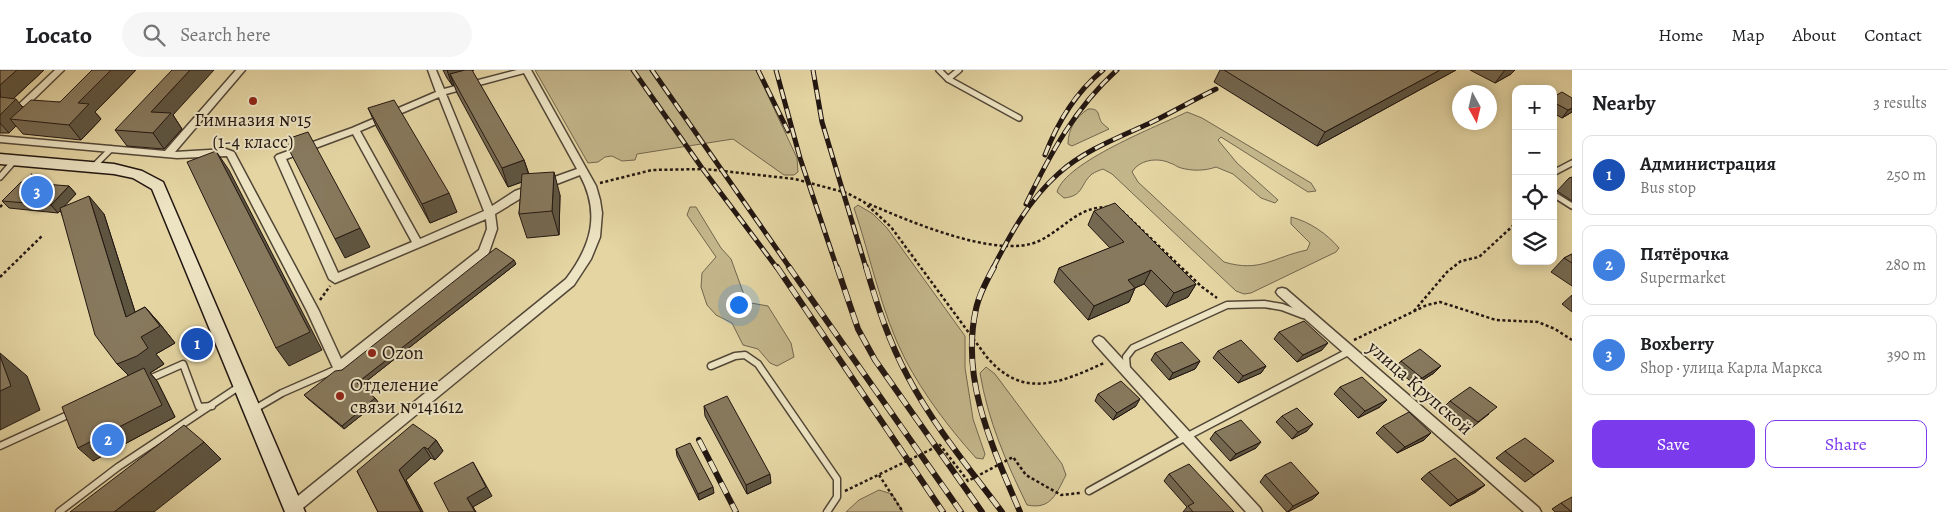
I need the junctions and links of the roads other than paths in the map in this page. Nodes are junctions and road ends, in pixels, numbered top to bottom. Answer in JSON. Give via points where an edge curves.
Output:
{"nodes":[{"id":1,"x":60,"y":70,"type":"edge"},
{"id":2,"x":241,"y":70,"type":"edge"},
{"id":3,"x":432,"y":70,"type":"edge"},
{"id":4,"x":527,"y":70,"type":"edge"},
{"id":5,"x":939,"y":70,"type":"edge"},
{"id":6,"x":959,"y":70,"type":"edge"},
{"id":7,"x":948,"y":79,"type":"junction"},
{"id":8,"x":441,"y":94,"type":"junction"},
{"id":9,"x":40,"y":112,"type":"edge"},
{"id":10,"x":1019,"y":118,"type":"dead end"},
{"id":11,"x":22,"y":128,"type":"edge"},
{"id":12,"x":355,"y":130,"type":"junction"},
{"id":13,"x":122,"y":137,"type":"edge"},
{"id":14,"x":5,"y":139,"type":"edge"},
{"id":15,"x":111,"y":149,"type":"junction"},
{"id":16,"x":167,"y":154,"type":"junction"},
{"id":17,"x":0,"y":159,"type":"edge"},
{"id":18,"x":15,"y":160,"type":"junction"},
{"id":19,"x":1572,"y":163,"type":"edge"},
{"id":20,"x":94,"y":166,"type":"junction"},
{"id":21,"x":582,"y":171,"type":"junction"},
{"id":22,"x":1557,"y":171,"type":"edge"},
{"id":23,"x":0,"y":177,"type":"edge"},
{"id":24,"x":1557,"y":197,"type":"edge"},
{"id":25,"x":1572,"y":206,"type":"edge"},
{"id":26,"x":490,"y":213,"type":"junction"},
{"id":27,"x":418,"y":244,"type":"junction"},
{"id":28,"x":1282,"y":292,"type":"dead end"},
{"id":29,"x":1316,"y":321,"type":"junction"},
{"id":30,"x":1099,"y":341,"type":"dead end"},
{"id":31,"x":1347,"y":348,"type":"junction"},
{"id":32,"x":711,"y":366,"type":"dead end"},
{"id":33,"x":338,"y":368,"type":"junction"},
{"id":34,"x":1128,"y":372,"type":"junction"},
{"id":35,"x":136,"y":384,"type":"edge"},
{"id":36,"x":241,"y":386,"type":"junction"},
{"id":37,"x":212,"y":406,"type":"junction"},
{"id":38,"x":82,"y":409,"type":"edge"},
{"id":39,"x":252,"y":411,"type":"junction"},
{"id":40,"x":1186,"y":437,"type":"junction"},
{"id":41,"x":0,"y":446,"type":"edge"},
{"id":42,"x":1089,"y":491,"type":"road end"},
{"id":43,"x":294,"y":510,"type":"edge"},
{"id":44,"x":59,"y":512,"type":"edge"},
{"id":45,"x":828,"y":512,"type":"edge"},
{"id":46,"x":1255,"y":512,"type":"edge"},
{"id":47,"x":1534,"y":512,"type":"edge"}],
"edges":[{"from":1,"to":9,"type":"street","via":[[23,105]]},
{"from":2,"to":16,"type":"street"},
{"from":3,"to":8,"type":"street"},
{"from":4,"to":8,"type":"street"},
{"from":4,"to":21,"type":"street"},
{"from":5,"to":7,"type":"lane"},
{"from":6,"to":7,"type":"lane"},
{"from":7,"to":10,"type":"lane"},
{"from":8,"to":12,"type":"street"},
{"from":8,"to":26,"type":"street"},
{"from":11,"to":14,"type":"street"},
{"from":12,"to":27,"type":"street"},
{"from":12,"to":27,"type":"street","via":[[280,158],[335,279]]},
{"from":13,"to":15,"type":"street"},
{"from":14,"to":15,"type":"street"},
{"from":15,"to":16,"type":"street"},
{"from":15,"to":20,"type":"lane"},
{"from":16,"to":33,"type":"street","via":[[232,154],[313,311]]},
{"from":17,"to":18,"type":"street"},
{"from":18,"to":20,"type":"street"},
{"from":18,"to":23,"type":"lane"},
{"from":19,"to":22,"type":"lane"},
{"from":20,"to":36,"type":"street","via":[[137,174],[158,186]]},
{"from":21,"to":26,"type":"street","via":[[519,194]]},
{"from":21,"to":43,"type":"street","via":[[597,204],[598,227],[588,256],[570,282]]},
{"from":24,"to":25,"type":"lane"},
{"from":26,"to":27,"type":"street"},
{"from":26,"to":33,"type":"street","via":[[492,229],[484,252]]},
{"from":28,"to":29,"type":"street","name":"улица Крупской"},
{"from":29,"to":31,"type":"street","name":"улица Крупской"},
{"from":29,"to":34,"type":"lane","via":[[1298,312],[1273,306],[1227,305],[1133,348],[1126,354]]},
{"from":30,"to":34,"type":"street"},
{"from":31,"to":40,"type":"lane"},
{"from":31,"to":47,"type":"street","name":"улица Крупской"},
{"from":32,"to":45,"type":"lane","via":[[745,355],[758,364],[837,478],[839,494]]},
{"from":33,"to":39,"type":"lane","via":[[282,392]]},
{"from":34,"to":40,"type":"street"},
{"from":35,"to":37,"type":"lane","via":[[183,364],[199,407]]},
{"from":36,"to":37,"type":"lane"},
{"from":36,"to":39,"type":"street"},
{"from":37,"to":44,"type":"lane","via":[[118,467]]},
{"from":38,"to":41,"type":"lane"},
{"from":39,"to":43,"type":"street"},
{"from":40,"to":42,"type":"lane"},
{"from":40,"to":46,"type":"street"}]}
